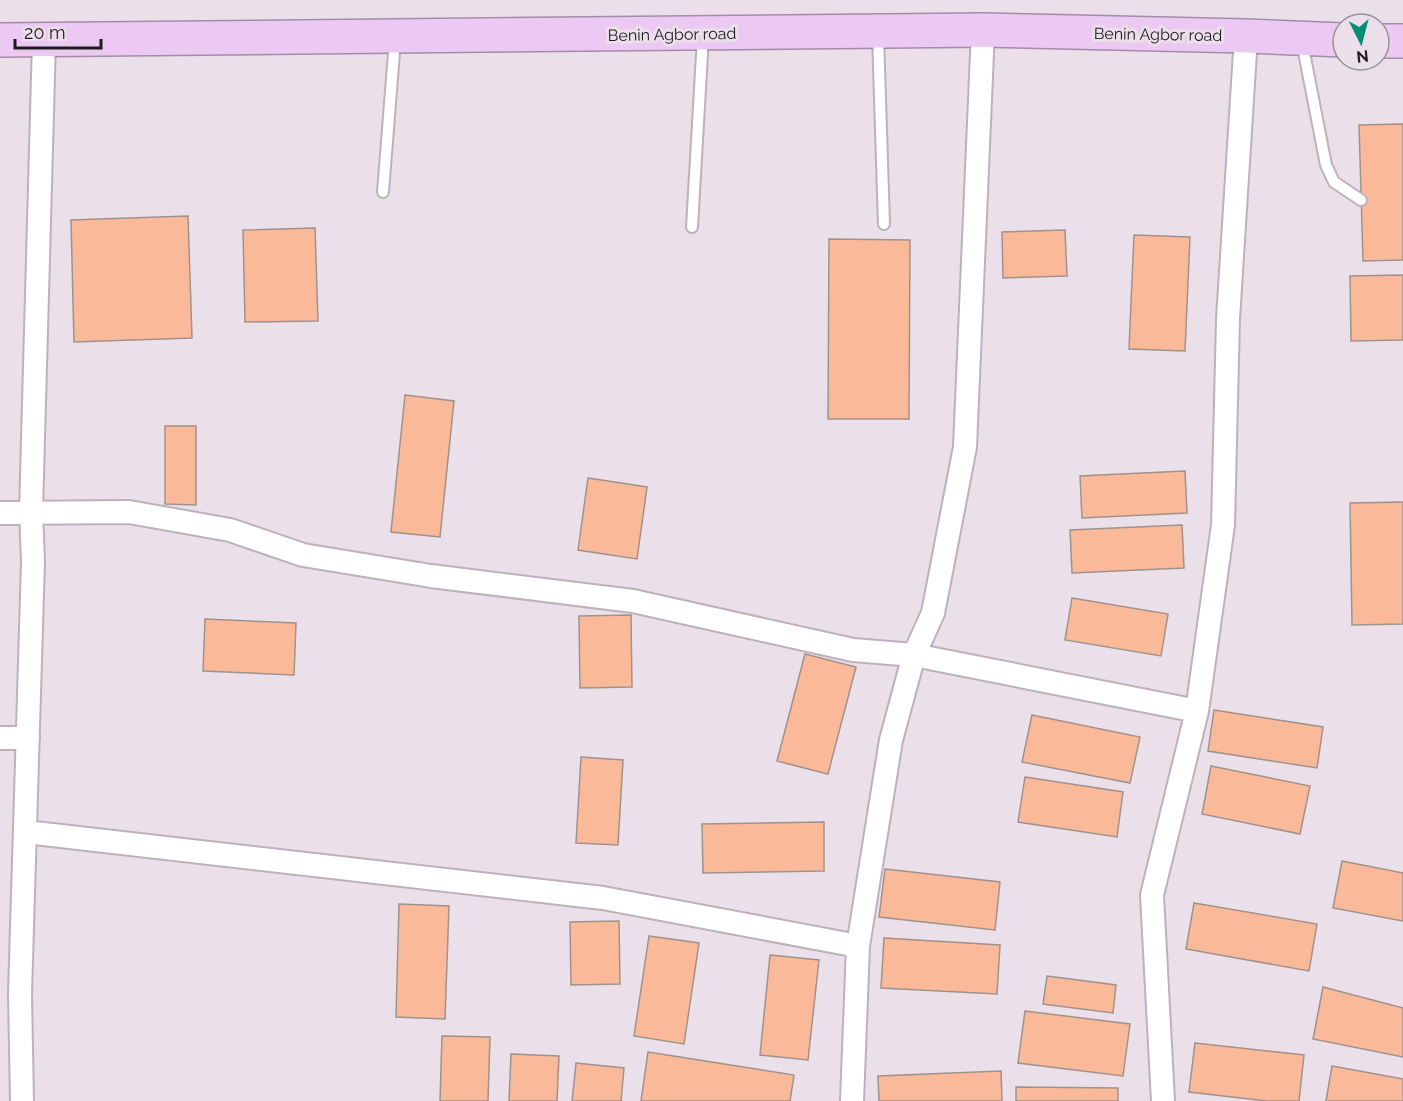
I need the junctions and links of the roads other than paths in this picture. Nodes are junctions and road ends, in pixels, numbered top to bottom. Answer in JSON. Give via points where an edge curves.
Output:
{"nodes":[{"id":1,"x":983,"y":30,"type":"junction"},
{"id":2,"x":878,"y":31,"type":"junction"},
{"id":3,"x":703,"y":33,"type":"junction"},
{"id":4,"x":1246,"y":36,"type":"junction"},
{"id":5,"x":395,"y":37,"type":"junction"},
{"id":6,"x":1301,"y":39,"type":"junction"},
{"id":7,"x":0,"y":40,"type":"edge"},
{"id":8,"x":44,"y":40,"type":"junction"},
{"id":9,"x":1331,"y":40,"type":"edge"},
{"id":10,"x":383,"y":192,"type":"dead end"},
{"id":11,"x":1360,"y":200,"type":"dead end"},
{"id":12,"x":884,"y":224,"type":"dead end"},
{"id":13,"x":692,"y":227,"type":"dead end"},
{"id":14,"x":31,"y":512,"type":"junction"},
{"id":15,"x":0,"y":513,"type":"edge"},
{"id":16,"x":914,"y":655,"type":"junction"},
{"id":17,"x":1197,"y":711,"type":"junction"},
{"id":18,"x":0,"y":738,"type":"edge"},
{"id":19,"x":28,"y":738,"type":"junction"},
{"id":20,"x":26,"y":832,"type":"junction"},
{"id":21,"x":858,"y":946,"type":"junction"},
{"id":22,"x":10,"y":994,"type":"edge"},
{"id":23,"x":22,"y":1101,"type":"edge"},
{"id":24,"x":852,"y":1101,"type":"edge"},
{"id":25,"x":1163,"y":1101,"type":"edge"}],
"edges":[{"from":1,"to":2,"type":"highway","name":"Benin Agbor road"},
{"from":1,"to":4,"type":"highway","name":"Benin Agbor road"},
{"from":1,"to":16,"type":"street","via":[[965,447],[933,613]]},
{"from":2,"to":3,"type":"highway","name":"Benin Agbor road"},
{"from":2,"to":12,"type":"lane"},
{"from":3,"to":5,"type":"highway","name":"Benin Agbor road"},
{"from":3,"to":13,"type":"lane"},
{"from":4,"to":6,"type":"highway","name":"Benin Agbor road"},
{"from":4,"to":17,"type":"street","via":[[1228,319],[1223,525]]},
{"from":5,"to":8,"type":"highway","name":"Benin Agbor road"},
{"from":5,"to":10,"type":"lane"},
{"from":6,"to":9,"type":"highway","name":"Benin Agbor road"},
{"from":6,"to":11,"type":"lane","via":[[1326,165],[1334,182]]},
{"from":7,"to":8,"type":"highway","name":"Benin Agbor road"},
{"from":8,"to":14,"type":"street"},
{"from":14,"to":15,"type":"street"},
{"from":14,"to":16,"type":"street","via":[[129,512],[230,530],[303,555],[431,576],[633,601],[854,650]]},
{"from":14,"to":19,"type":"street"},
{"from":16,"to":17,"type":"street"},
{"from":16,"to":21,"type":"street","via":[[891,740]]},
{"from":17,"to":25,"type":"street","via":[[1152,895]]},
{"from":18,"to":19,"type":"street"},
{"from":19,"to":20,"type":"street"},
{"from":20,"to":21,"type":"street","via":[[603,898]]},
{"from":20,"to":22,"type":"street"},
{"from":21,"to":24,"type":"street"},
{"from":22,"to":23,"type":"street"}]}
